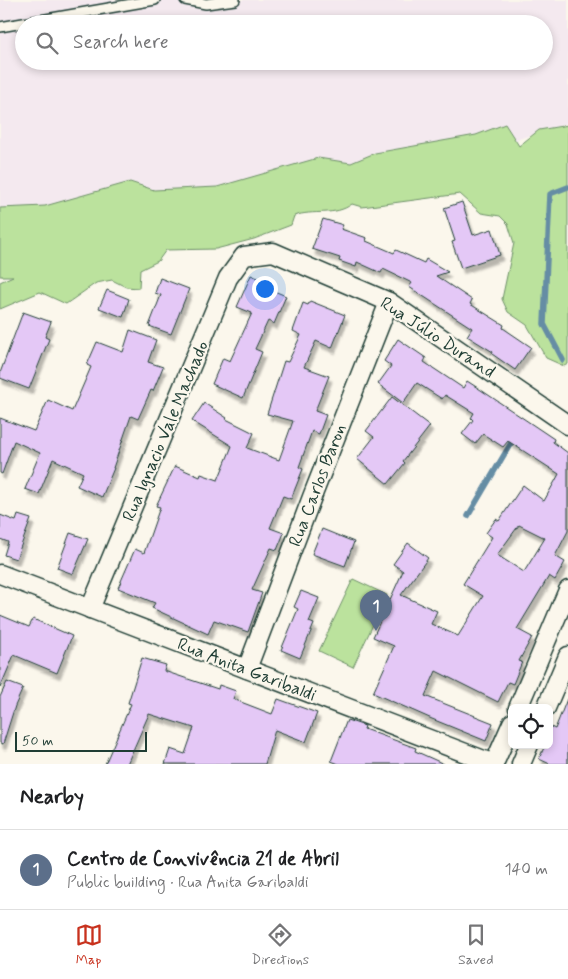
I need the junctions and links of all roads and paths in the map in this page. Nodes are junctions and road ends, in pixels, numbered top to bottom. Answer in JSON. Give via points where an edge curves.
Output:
{"nodes":[{"id":1,"x":155,"y":0,"type":"edge"},
{"id":2,"x":185,"y":0,"type":"edge"},
{"id":3,"x":235,"y":0,"type":"edge"},
{"id":4,"x":69,"y":15,"type":"edge"},
{"id":5,"x":15,"y":24,"type":"edge"},
{"id":6,"x":0,"y":27,"type":"edge"},
{"id":7,"x":244,"y":256,"type":"joint"},
{"id":8,"x":389,"y":302,"type":"junction"},
{"id":9,"x":568,"y":425,"type":"edge"},
{"id":10,"x":0,"y":574,"type":"edge"},
{"id":11,"x":568,"y":590,"type":"edge"},
{"id":12,"x":90,"y":609,"type":"junction"},
{"id":13,"x":568,"y":656,"type":"edge"},
{"id":14,"x":248,"y":669,"type":"junction"},
{"id":15,"x":520,"y":704,"type":"edge"},
{"id":16,"x":548,"y":704,"type":"edge"},
{"id":17,"x":508,"y":732,"type":"edge"},
{"id":18,"x":527,"y":749,"type":"edge"},
{"id":19,"x":494,"y":764,"type":"edge"},
{"id":20,"x":521,"y":764,"type":"edge"}],
"edges":[{"from":1,"to":4,"type":"lane"},
{"from":2,"to":3,"type":"lane","via":[[206,4]]},
{"from":5,"to":6,"type":"lane"},
{"from":7,"to":8,"type":"street","name":"Rua Júlio Durand","via":[[273,252]]},
{"from":7,"to":12,"type":"street","name":"Rua Ignacio Vale Machado","via":[[228,278]]},
{"from":8,"to":9,"type":"street","name":"Rua Júlio Durand"},
{"from":8,"to":14,"type":"street","name":"Rua Carlos Baron"},
{"from":10,"to":12,"type":"street","name":"Rua Anita Garibaldi"},
{"from":11,"to":15,"type":"street"},
{"from":12,"to":14,"type":"street","name":"Rua Anita Garibaldi"},
{"from":13,"to":16,"type":"street"},
{"from":14,"to":19,"type":"street","name":"Rua Anita Garibaldi"},
{"from":17,"to":19,"type":"street"},
{"from":18,"to":20,"type":"street"}]}
